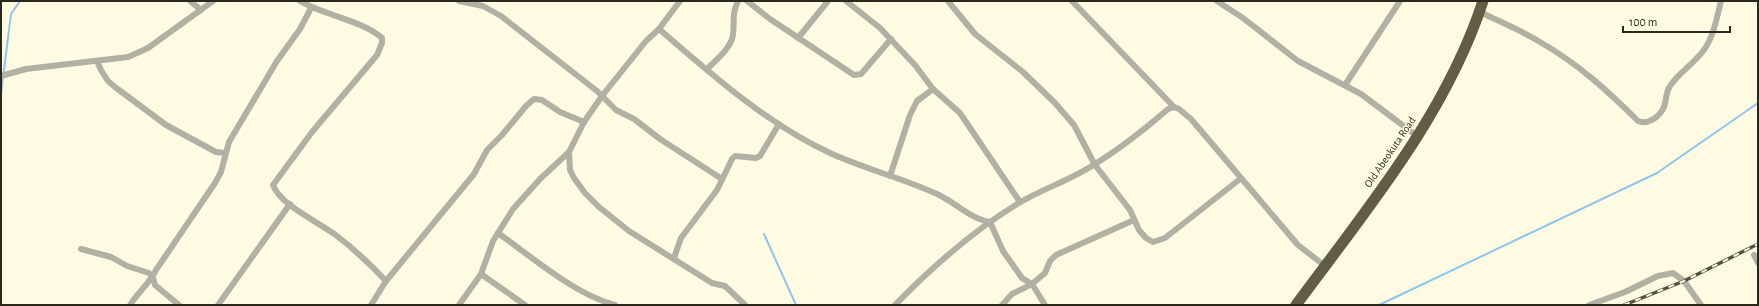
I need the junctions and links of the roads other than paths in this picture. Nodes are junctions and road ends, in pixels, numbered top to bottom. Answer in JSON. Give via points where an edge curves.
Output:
{"nodes":[{"id":1,"x":190,"y":1,"type":"edge"},
{"id":2,"x":213,"y":1,"type":"edge"},
{"id":3,"x":300,"y":1,"type":"edge"},
{"id":4,"x":458,"y":1,"type":"edge"},
{"id":5,"x":680,"y":1,"type":"edge"},
{"id":6,"x":738,"y":1,"type":"edge"},
{"id":7,"x":747,"y":1,"type":"edge"},
{"id":8,"x":828,"y":1,"type":"edge"},
{"id":9,"x":846,"y":1,"type":"edge"},
{"id":10,"x":948,"y":1,"type":"edge"},
{"id":11,"x":1072,"y":1,"type":"edge"},
{"id":12,"x":1217,"y":1,"type":"edge"},
{"id":13,"x":1400,"y":1,"type":"edge"},
{"id":14,"x":1483,"y":1,"type":"edge"},
{"id":15,"x":1721,"y":1,"type":"edge"},
{"id":16,"x":311,"y":8,"type":"junction"},
{"id":17,"x":201,"y":10,"type":"junction"},
{"id":18,"x":1480,"y":12,"type":"junction"},
{"id":19,"x":659,"y":29,"type":"junction"},
{"id":20,"x":798,"y":38,"type":"junction"},
{"id":21,"x":891,"y":39,"type":"junction"},
{"id":22,"x":97,"y":61,"type":"junction"},
{"id":23,"x":707,"y":69,"type":"junction"},
{"id":24,"x":1,"y":76,"type":"edge"},
{"id":25,"x":1345,"y":85,"type":"junction"},
{"id":26,"x":933,"y":89,"type":"junction"},
{"id":27,"x":602,"y":96,"type":"junction"},
{"id":28,"x":1174,"y":107,"type":"junction"},
{"id":29,"x":584,"y":122,"type":"junction"},
{"id":30,"x":779,"y":124,"type":"junction"},
{"id":31,"x":1417,"y":136,"type":"junction"},
{"id":32,"x":569,"y":152,"type":"junction"},
{"id":33,"x":225,"y":153,"type":"junction"},
{"id":34,"x":1095,"y":165,"type":"junction"},
{"id":35,"x":890,"y":176,"type":"junction"},
{"id":36,"x":722,"y":179,"type":"junction"},
{"id":37,"x":1240,"y":179,"type":"junction"},
{"id":38,"x":1020,"y":202,"type":"junction"},
{"id":39,"x":290,"y":204,"type":"junction"},
{"id":40,"x":1134,"y":220,"type":"junction"},
{"id":41,"x":990,"y":222,"type":"junction"},
{"id":42,"x":498,"y":233,"type":"junction"},
{"id":43,"x":81,"y":249,"type":"dead end"},
{"id":44,"x":1754,"y":255,"type":"dead end"},
{"id":45,"x":674,"y":258,"type":"junction"},
{"id":46,"x":1758,"y":263,"type":"edge"},
{"id":47,"x":1325,"y":266,"type":"junction"},
{"id":48,"x":481,"y":274,"type":"junction"},
{"id":49,"x":153,"y":278,"type":"junction"},
{"id":50,"x":386,"y":281,"type":"junction"},
{"id":51,"x":1032,"y":284,"type":"junction"},
{"id":52,"x":130,"y":305,"type":"edge"},
{"id":53,"x":180,"y":305,"type":"edge"},
{"id":54,"x":218,"y":305,"type":"edge"},
{"id":55,"x":371,"y":305,"type":"edge"},
{"id":56,"x":459,"y":305,"type":"edge"},
{"id":57,"x":525,"y":305,"type":"edge"},
{"id":58,"x":615,"y":305,"type":"edge"},
{"id":59,"x":745,"y":305,"type":"edge"},
{"id":60,"x":895,"y":305,"type":"edge"},
{"id":61,"x":1002,"y":305,"type":"edge"},
{"id":62,"x":1045,"y":305,"type":"edge"},
{"id":63,"x":1296,"y":305,"type":"edge"},
{"id":64,"x":1590,"y":305,"type":"edge"},
{"id":65,"x":1701,"y":305,"type":"edge"}],
"edges":[{"from":1,"to":17,"type":"street"},
{"from":2,"to":17,"type":"street"},
{"from":3,"to":16,"type":"street"},
{"from":4,"to":27,"type":"street","via":[[483,6],[501,16]]},
{"from":5,"to":19,"type":"street"},
{"from":6,"to":23,"type":"street","via":[[733,18],[733,36],[725,50]]},
{"from":7,"to":20,"type":"street"},
{"from":8,"to":20,"type":"street"},
{"from":9,"to":21,"type":"street"},
{"from":10,"to":34,"type":"street","via":[[975,34],[1023,72],[1055,103],[1074,125]]},
{"from":11,"to":28,"type":"street"},
{"from":12,"to":25,"type":"street","via":[[1298,60]]},
{"from":13,"to":25,"type":"street"},
{"from":14,"to":18,"type":"highway","name":"Old Abeokuta Road"},
{"from":15,"to":18,"type":"street","via":[[1714,30],[1706,48],[1669,87],[1659,115],[1642,123],[1592,77],[1552,49]]},
{"from":16,"to":33,"type":"street","via":[[228,142]]},
{"from":16,"to":39,"type":"street","via":[[370,30],[382,38],[382,43],[377,55],[312,132],[273,185],[276,192]]},
{"from":17,"to":22,"type":"street","via":[[148,48],[128,57]]},
{"from":18,"to":31,"type":"highway","name":"Old Abeokuta Road","via":[[1444,90]]},
{"from":19,"to":23,"type":"street"},
{"from":19,"to":27,"type":"street","via":[[646,41]]},
{"from":20,"to":21,"type":"street","via":[[857,76]]},
{"from":21,"to":26,"type":"street"},
{"from":22,"to":24,"type":"street","via":[[26,69]]},
{"from":22,"to":33,"type":"street","via":[[108,81],[166,125],[216,152]]},
{"from":23,"to":30,"type":"street"},
{"from":25,"to":31,"type":"street"},
{"from":26,"to":35,"type":"street","via":[[917,101],[910,115]]},
{"from":26,"to":38,"type":"street","via":[[960,114]]},
{"from":27,"to":29,"type":"street"},
{"from":27,"to":36,"type":"street","via":[[616,110],[634,119]]},
{"from":28,"to":34,"type":"street"},
{"from":28,"to":37,"type":"street","via":[[1191,119]]},
{"from":29,"to":32,"type":"street"},
{"from":29,"to":50,"type":"street","via":[[560,112],[542,100],[534,99],[487,150],[474,174]]},
{"from":30,"to":35,"type":"street","via":[[829,153]]},
{"from":30,"to":36,"type":"street","via":[[760,156],[735,156]]},
{"from":31,"to":47,"type":"highway","name":"Old Abeokuta Road"},
{"from":32,"to":42,"type":"street","via":[[513,209]]},
{"from":32,"to":45,"type":"street","via":[[570,170],[585,194],[620,225]]},
{"from":33,"to":49,"type":"street","via":[[221,172],[215,183]]},
{"from":34,"to":38,"type":"street"},
{"from":34,"to":40,"type":"street","via":[[1130,210]]},
{"from":35,"to":41,"type":"street","via":[[938,194],[980,220]]},
{"from":36,"to":45,"type":"street","via":[[717,190],[681,238]]},
{"from":37,"to":40,"type":"street","via":[[1173,233],[1158,241],[1153,242],[1146,238]]},
{"from":37,"to":47,"type":"street","via":[[1298,245]]},
{"from":38,"to":41,"type":"street"},
{"from":39,"to":50,"type":"street","via":[[336,236]]},
{"from":39,"to":54,"type":"street"},
{"from":40,"to":51,"type":"street","via":[[1056,255],[1045,273]]},
{"from":41,"to":51,"type":"street","via":[[1003,251],[1022,278]]},
{"from":41,"to":60,"type":"street","via":[[920,280]]},
{"from":42,"to":48,"type":"street"},
{"from":42,"to":58,"type":"street","via":[[575,287],[603,302]]},
{"from":43,"to":49,"type":"street","via":[[111,257],[127,266],[149,273]]},
{"from":44,"to":46,"type":"street"},
{"from":45,"to":59,"type":"street","via":[[712,283],[725,286]]},
{"from":47,"to":63,"type":"highway","name":"Old Abeokuta Road"},
{"from":48,"to":56,"type":"street"},
{"from":48,"to":57,"type":"street"},
{"from":49,"to":52,"type":"street"},
{"from":49,"to":53,"type":"street","via":[[155,285]]},
{"from":50,"to":55,"type":"street"},
{"from":51,"to":61,"type":"street","via":[[1012,294]]},
{"from":51,"to":62,"type":"street"},
{"from":64,"to":65,"type":"street","via":[[1658,276],[1673,273],[1684,280]]}]}
